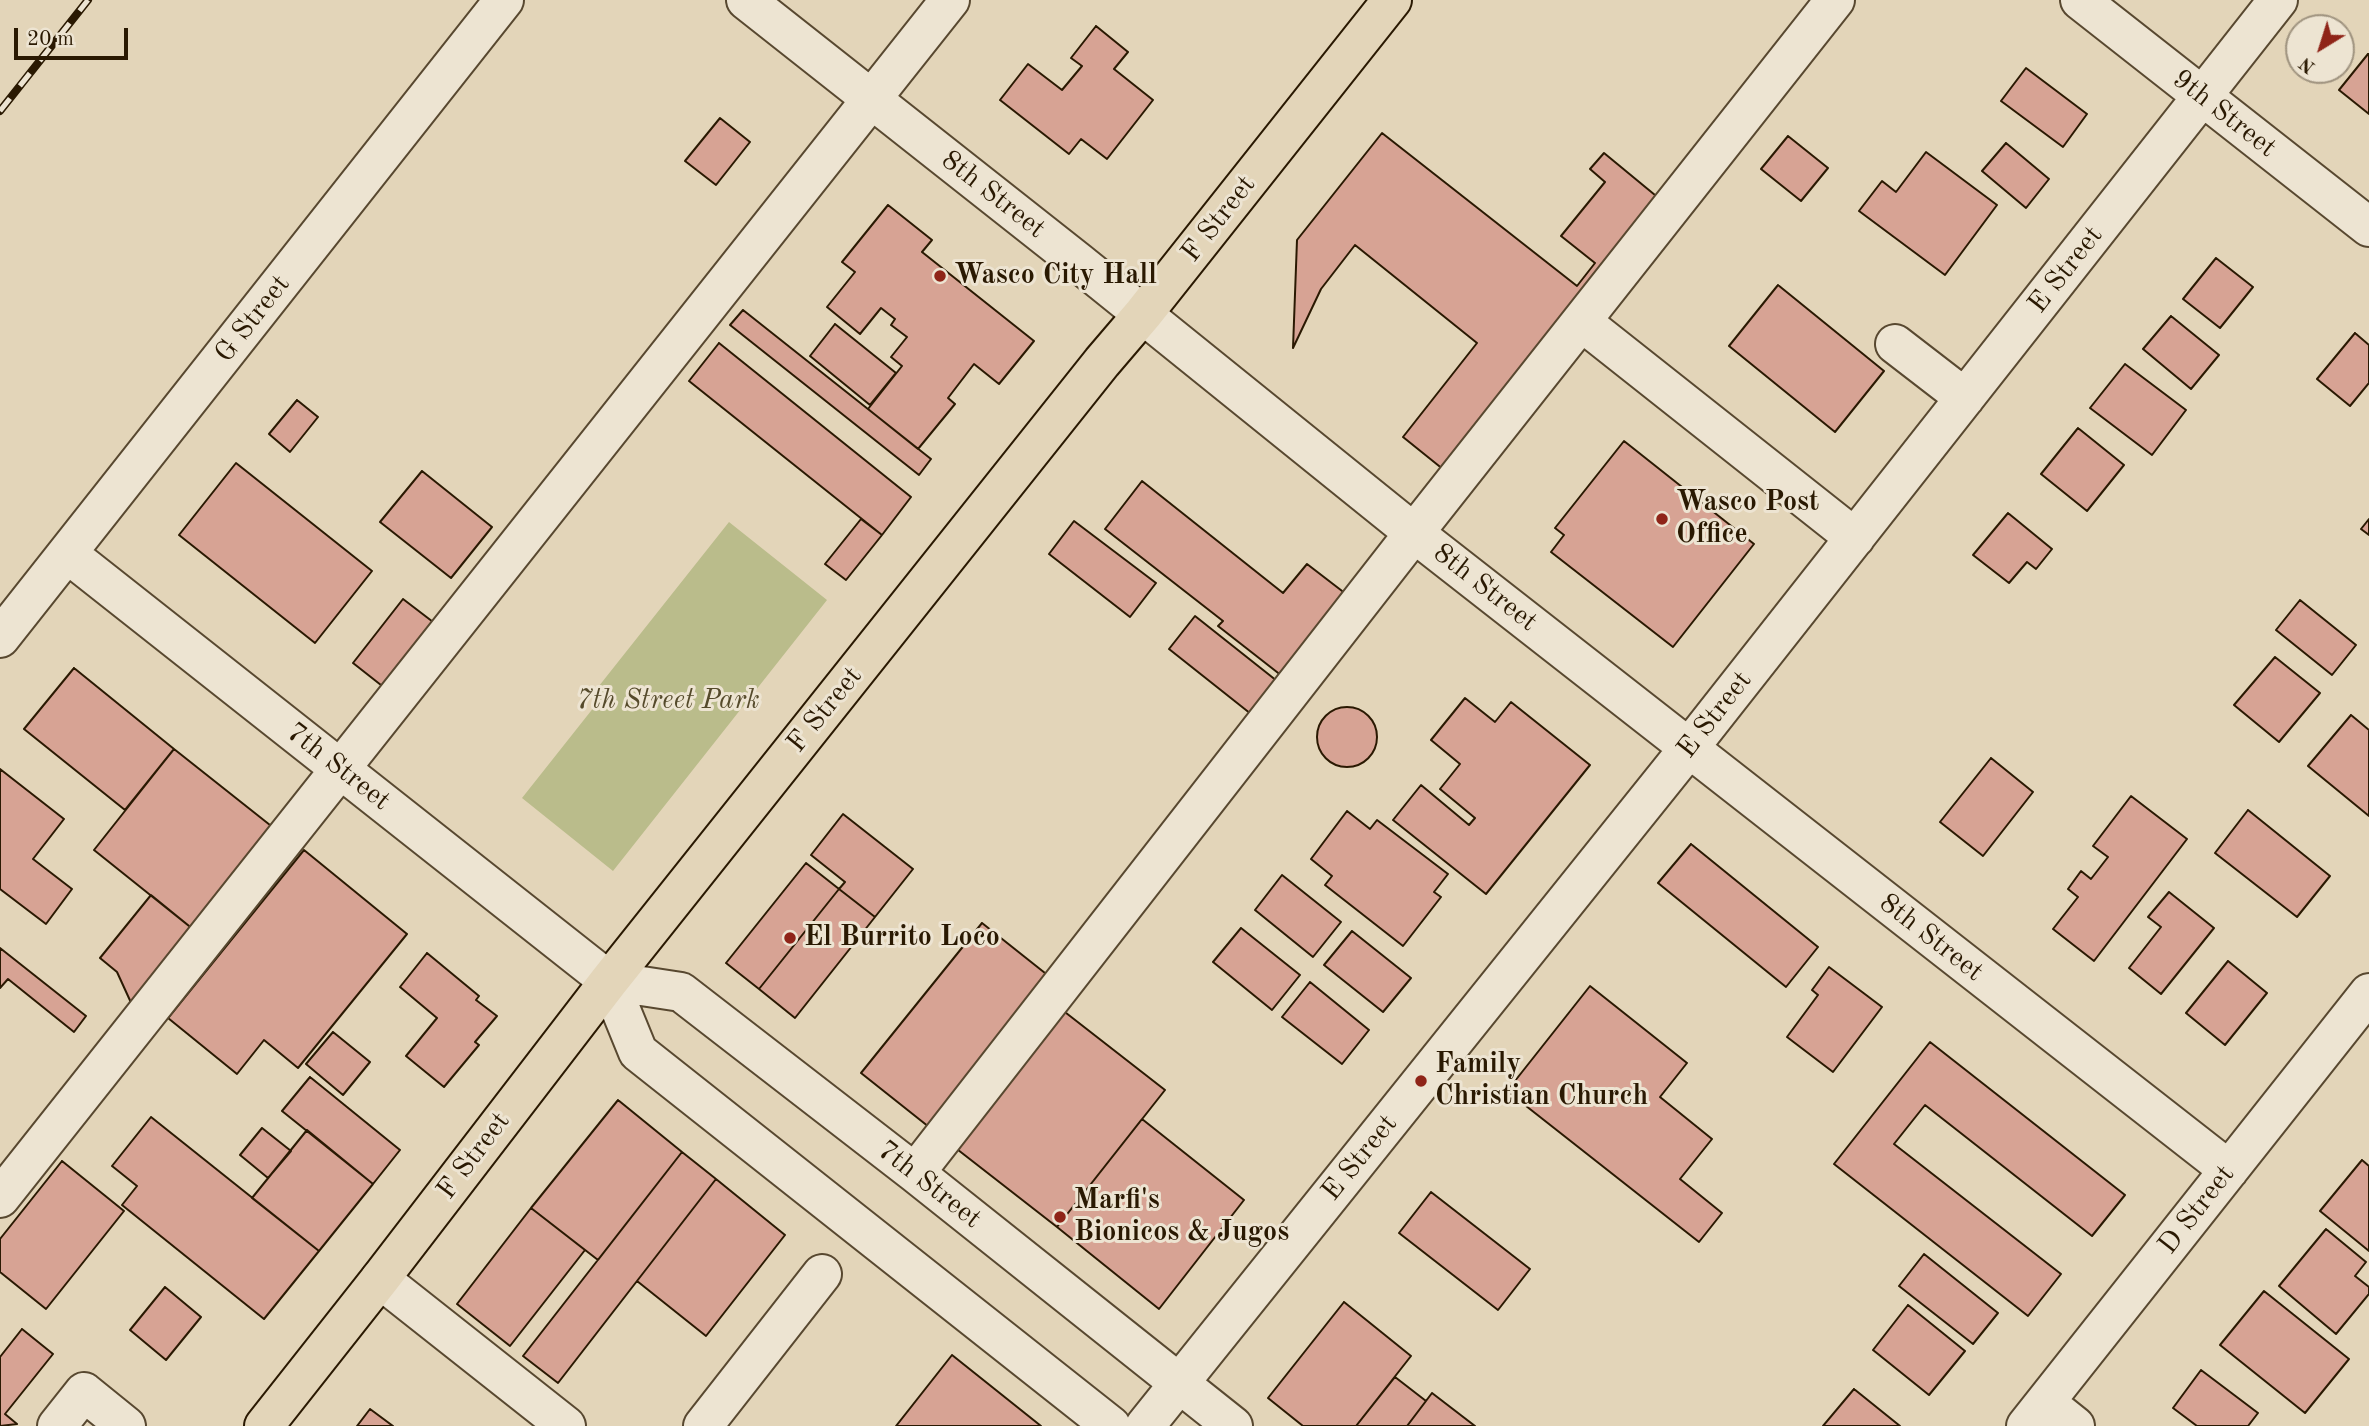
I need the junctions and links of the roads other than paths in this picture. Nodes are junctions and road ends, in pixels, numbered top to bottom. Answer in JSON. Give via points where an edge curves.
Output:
{"nodes":[{"id":1,"x":504,"y":0,"type":"edge"},
{"id":2,"x":746,"y":0,"type":"edge"},
{"id":3,"x":950,"y":0,"type":"edge"},
{"id":4,"x":1392,"y":0,"type":"edge"},
{"id":5,"x":1835,"y":0,"type":"edge"},
{"id":6,"x":2080,"y":0,"type":"edge"},
{"id":7,"x":2278,"y":0,"type":"edge"},
{"id":8,"x":2202,"y":98,"type":"junction"},
{"id":9,"x":872,"y":99,"type":"junction"},
{"id":10,"x":2369,"y":227,"type":"edge"},
{"id":11,"x":1143,"y":314,"type":"junction"},
{"id":12,"x":1582,"y":322,"type":"junction"},
{"id":13,"x":1895,"y":344,"type":"dead end"},
{"id":14,"x":1965,"y":398,"type":"junction"},
{"id":15,"x":1414,"y":533,"type":"junction"},
{"id":16,"x":1855,"y":538,"type":"junction"},
{"id":17,"x":68,"y":554,"type":"junction"},
{"id":18,"x":0,"y":638,"type":"edge"},
{"id":19,"x":1689,"y":748,"type":"junction"},
{"id":20,"x":341,"y":769,"type":"junction"},
{"id":21,"x":609,"y":981,"type":"junction"},
{"id":22,"x":2369,"y":993,"type":"edge"},
{"id":23,"x":2229,"y":1170,"type":"junction"},
{"id":24,"x":915,"y":1173,"type":"junction"},
{"id":25,"x":0,"y":1198,"type":"edge"},
{"id":26,"x":822,"y":1274,"type":"dead end"},
{"id":27,"x":380,"y":1279,"type":"junction"},
{"id":28,"x":1179,"y":1383,"type":"junction"},
{"id":29,"x":2036,"y":1414,"type":"edge"},
{"id":30,"x":57,"y":1426,"type":"edge"},
{"id":31,"x":126,"y":1426,"type":"edge"},
{"id":32,"x":264,"y":1426,"type":"edge"},
{"id":33,"x":566,"y":1426,"type":"edge"},
{"id":34,"x":703,"y":1426,"type":"edge"},
{"id":35,"x":1111,"y":1426,"type":"edge"},
{"id":36,"x":1145,"y":1426,"type":"edge"},
{"id":37,"x":1233,"y":1426,"type":"edge"},
{"id":38,"x":2075,"y":1426,"type":"edge"}],
"edges":[{"from":1,"to":17,"type":"street","name":"G Street"},
{"from":2,"to":9,"type":"street","name":"8th Street"},
{"from":3,"to":9,"type":"street"},
{"from":4,"to":11,"type":"main road","name":"F Street"},
{"from":5,"to":12,"type":"street"},
{"from":6,"to":8,"type":"street","name":"9th Street"},
{"from":7,"to":8,"type":"street","name":"E Street"},
{"from":8,"to":10,"type":"street","name":"9th Street"},
{"from":8,"to":14,"type":"street","name":"E Street"},
{"from":9,"to":11,"type":"street","name":"8th Street"},
{"from":9,"to":20,"type":"street"},
{"from":11,"to":15,"type":"street","name":"8th Street"},
{"from":11,"to":21,"type":"main road","name":"F Street"},
{"from":12,"to":15,"type":"street"},
{"from":12,"to":16,"type":"street"},
{"from":13,"to":14,"type":"street"},
{"from":14,"to":16,"type":"street","name":"E Street"},
{"from":15,"to":19,"type":"street","name":"8th Street"},
{"from":15,"to":24,"type":"street"},
{"from":16,"to":19,"type":"street","name":"E Street"},
{"from":17,"to":18,"type":"street","name":"G Street"},
{"from":17,"to":20,"type":"street","name":"7th Street"},
{"from":19,"to":23,"type":"street","name":"8th Street"},
{"from":19,"to":28,"type":"street","name":"E Street"},
{"from":20,"to":21,"type":"street","name":"7th Street"},
{"from":20,"to":25,"type":"street"},
{"from":21,"to":24,"type":"street","name":"7th Street","via":[[681,992]]},
{"from":21,"to":27,"type":"main road","name":"F Street"},
{"from":21,"to":35,"type":"street","name":"7th Street","via":[[638,1052]]},
{"from":22,"to":23,"type":"street","name":"D Street"},
{"from":23,"to":29,"type":"street","name":"D Street"},
{"from":24,"to":28,"type":"street","name":"7th Street"},
{"from":26,"to":34,"type":"street"},
{"from":27,"to":32,"type":"main road","name":"F Street"},
{"from":27,"to":33,"type":"street"},
{"from":28,"to":36,"type":"street","name":"E Street"},
{"from":28,"to":37,"type":"street","name":"7th Street"},
{"from":29,"to":38,"type":"street"},
{"from":30,"to":31,"type":"street","via":[[84,1392]]}]}
